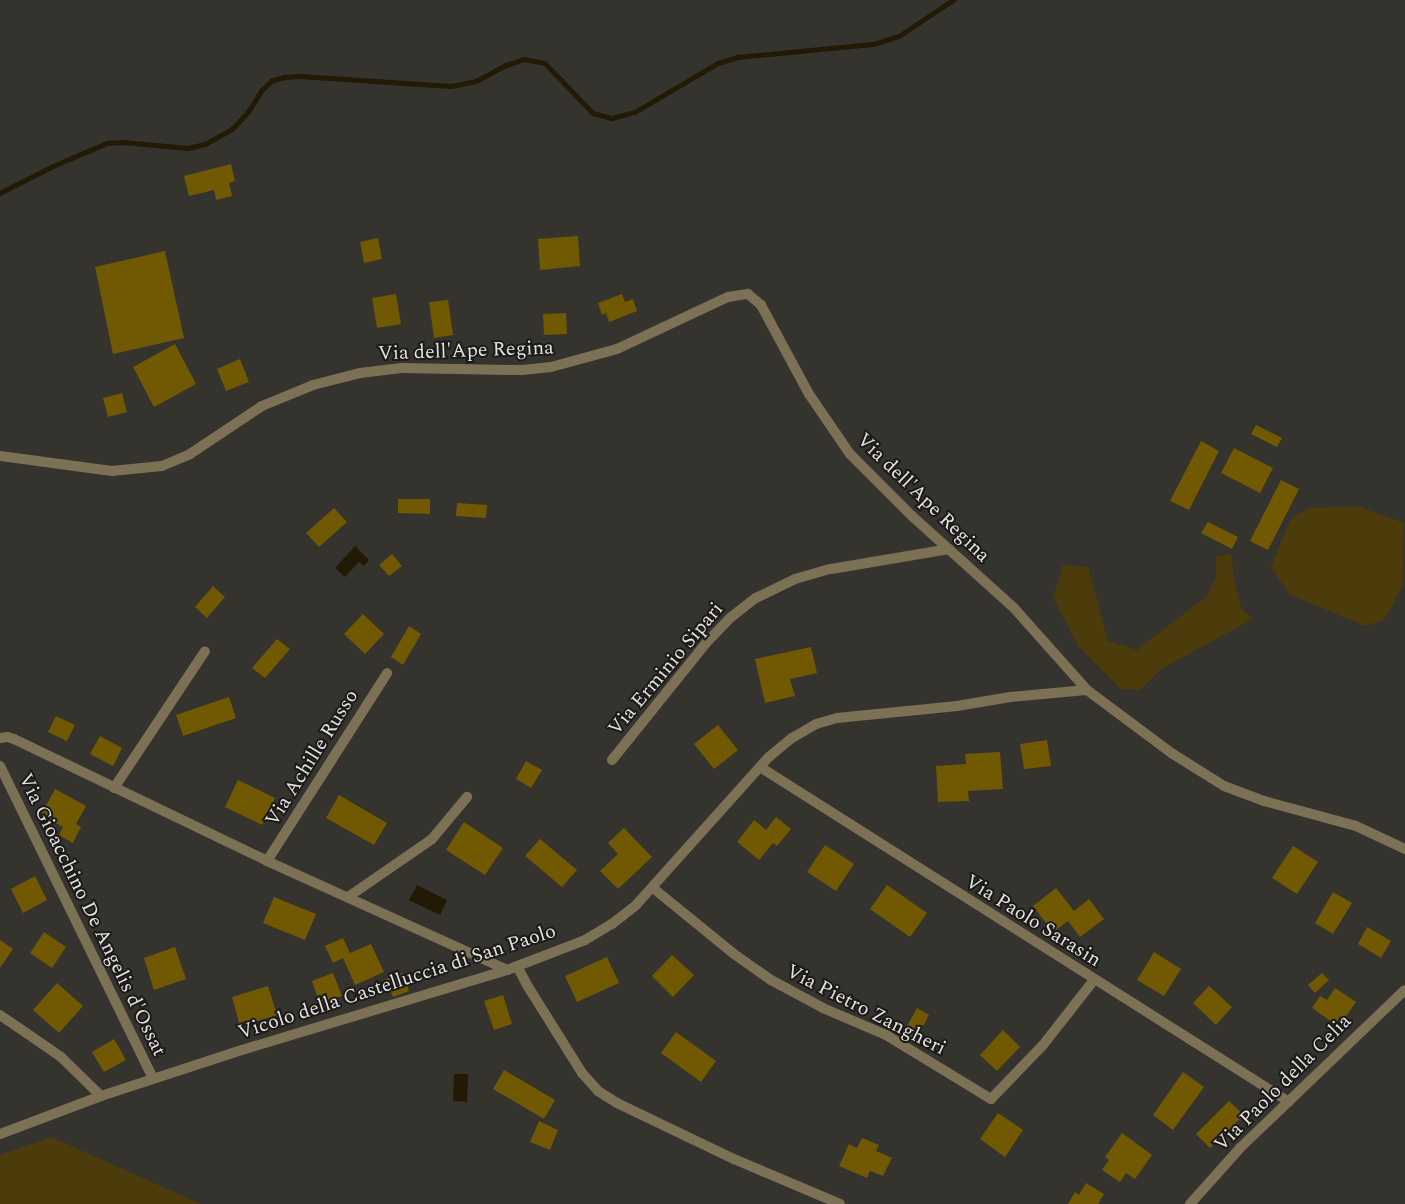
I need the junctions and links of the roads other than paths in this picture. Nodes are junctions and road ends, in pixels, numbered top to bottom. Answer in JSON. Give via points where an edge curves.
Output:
{"nodes":[{"id":1,"x":0,"y":456,"type":"edge"},
{"id":2,"x":949,"y":550,"type":"junction"},
{"id":3,"x":205,"y":651,"type":"dead end"},
{"id":4,"x":387,"y":673,"type":"dead end"},
{"id":5,"x":1087,"y":690,"type":"junction"},
{"id":6,"x":4,"y":737,"type":"edge"},
{"id":7,"x":612,"y":760,"type":"dead end"},
{"id":8,"x":0,"y":766,"type":"edge"},
{"id":9,"x":760,"y":767,"type":"junction"},
{"id":10,"x":114,"y":788,"type":"junction"},
{"id":11,"x":467,"y":797,"type":"dead end"},
{"id":12,"x":1405,"y":849,"type":"edge"},
{"id":13,"x":267,"y":861,"type":"junction"},
{"id":14,"x":652,"y":888,"type":"junction"},
{"id":15,"x":348,"y":897,"type":"junction"},
{"id":16,"x":517,"y":966,"type":"junction"},
{"id":17,"x":507,"y":970,"type":"junction"},
{"id":18,"x":1094,"y":980,"type":"junction"},
{"id":19,"x":1405,"y":990,"type":"edge"},
{"id":20,"x":0,"y":1014,"type":"edge"},
{"id":21,"x":153,"y":1079,"type":"junction"},
{"id":22,"x":101,"y":1096,"type":"junction"},
{"id":23,"x":1289,"y":1102,"type":"junction"},
{"id":24,"x":0,"y":1134,"type":"edge"},
{"id":25,"x":840,"y":1204,"type":"edge"},
{"id":26,"x":1190,"y":1204,"type":"edge"}],
"edges":[{"from":1,"to":2,"type":"street","name":"Via dell'Ape Regina","via":[[112,470],[162,466],[190,454],[262,406],[313,385],[354,374],[402,368],[522,370],[551,367],[618,349],[728,297],[744,294],[755,298],[761,305],[809,394],[850,454]]},
{"from":2,"to":5,"type":"street","name":"Via dell'Ape Regina","via":[[1014,608]]},
{"from":2,"to":7,"type":"street","name":"Via Erminio Sipari","via":[[831,569],[795,579],[756,598],[730,618],[706,643]]},
{"from":3,"to":10,"type":"street"},
{"from":4,"to":13,"type":"street","name":"Via Achille Russo"},
{"from":5,"to":9,"type":"street","name":"Vicolo della Castelluccia di San Paolo","via":[[830,720],[800,733]]},
{"from":5,"to":12,"type":"street","name":"Via dell'Ape Regina","via":[[1173,754],[1224,786],[1264,801],[1356,826]]},
{"from":6,"to":10,"type":"street"},
{"from":8,"to":21,"type":"street","name":"Via Gioacchino De Angelis d'Ossat"},
{"from":9,"to":14,"type":"street","name":"Vicolo della Castelluccia di San Paolo"},
{"from":9,"to":18,"type":"street","name":"Via Paolo Sarasin"},
{"from":10,"to":13,"type":"street"},
{"from":11,"to":15,"type":"street","via":[[432,839]]},
{"from":13,"to":15,"type":"street"},
{"from":14,"to":16,"type":"street","name":"Vicolo della Castelluccia di San Paolo","via":[[628,912],[602,930]]},
{"from":14,"to":18,"type":"street","name":"Via Pietro Zangheri","via":[[771,980],[823,1008],[886,1035],[991,1098],[1043,1045]]},
{"from":15,"to":17,"type":"street"},
{"from":16,"to":17,"type":"street","name":"Vicolo della Castelluccia di San Paolo"},
{"from":16,"to":25,"type":"street","via":[[582,1073],[602,1094],[734,1159]]},
{"from":17,"to":21,"type":"street","name":"Vicolo della Castelluccia di San Paolo"},
{"from":18,"to":23,"type":"street","name":"Via Paolo Sarasin"},
{"from":19,"to":23,"type":"street","name":"Via Paolo della Celia"},
{"from":20,"to":22,"type":"street","via":[[61,1057]]},
{"from":21,"to":22,"type":"street","name":"Vicolo della Castelluccia di San Paolo"},
{"from":22,"to":24,"type":"street","name":"Vicolo della Castelluccia di San Paolo"},
{"from":23,"to":26,"type":"street","name":"Via Paolo della Celia","via":[[1229,1160]]}]}
